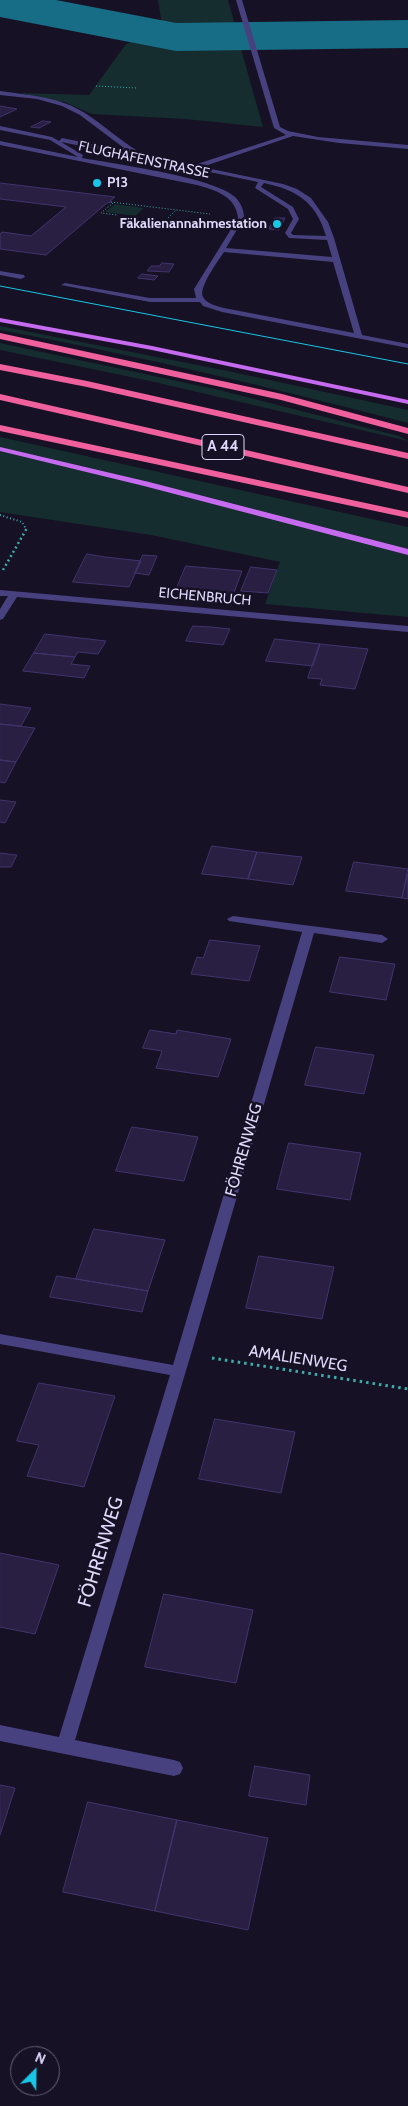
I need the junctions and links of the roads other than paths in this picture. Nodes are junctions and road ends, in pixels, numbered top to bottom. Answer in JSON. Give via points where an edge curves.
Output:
{"nodes":[{"id":1,"x":239,"y":0,"type":"edge"},
{"id":2,"x":0,"y":93,"type":"edge"},
{"id":3,"x":0,"y":128,"type":"edge"},
{"id":4,"x":291,"y":135,"type":"junction"},
{"id":5,"x":52,"y":139,"type":"junction"},
{"id":6,"x":0,"y":143,"type":"edge"},
{"id":7,"x":18,"y":147,"type":"junction"},
{"id":8,"x":408,"y":147,"type":"edge"},
{"id":9,"x":129,"y":150,"type":"junction"},
{"id":10,"x":4,"y":153,"type":"dead end"},
{"id":11,"x":90,"y":162,"type":"junction"},
{"id":12,"x":194,"y":167,"type":"junction"},
{"id":13,"x":262,"y":181,"type":"junction"},
{"id":14,"x":331,"y":238,"type":"junction"},
{"id":15,"x":221,"y":250,"type":"junction"},
{"id":16,"x":337,"y":260,"type":"junction"},
{"id":17,"x":0,"y":273,"type":"edge"},
{"id":18,"x":21,"y":277,"type":"dead end"},
{"id":19,"x":65,"y":284,"type":"dead end"},
{"id":20,"x":201,"y":300,"type":"junction"},
{"id":21,"x":0,"y":320,"type":"edge"},
{"id":22,"x":0,"y":336,"type":"edge"},
{"id":23,"x":359,"y":336,"type":"junction"},
{"id":24,"x":408,"y":346,"type":"edge"},
{"id":25,"x":0,"y":367,"type":"edge"},
{"id":26,"x":0,"y":397,"type":"edge"},
{"id":27,"x":408,"y":402,"type":"edge"},
{"id":28,"x":0,"y":428,"type":"edge"},
{"id":29,"x":408,"y":431,"type":"edge"},
{"id":30,"x":0,"y":449,"type":"edge"},
{"id":31,"x":408,"y":456,"type":"edge"},
{"id":32,"x":408,"y":490,"type":"edge"},
{"id":33,"x":408,"y":514,"type":"edge"},
{"id":34,"x":408,"y":552,"type":"edge"},
{"id":35,"x":0,"y":593,"type":"edge"},
{"id":36,"x":14,"y":594,"type":"junction"},
{"id":37,"x":0,"y":617,"type":"edge"},
{"id":38,"x":408,"y":630,"type":"edge"},
{"id":39,"x":233,"y":919,"type":"dead end"},
{"id":40,"x":308,"y":929,"type":"junction"},
{"id":41,"x":382,"y":939,"type":"dead end"},
{"id":42,"x":0,"y":1339,"type":"edge"},
{"id":43,"x":178,"y":1371,"type":"junction"},
{"id":44,"x":0,"y":1733,"type":"edge"},
{"id":45,"x":65,"y":1746,"type":"junction"},
{"id":46,"x":174,"y":1768,"type":"dead end"}],
"edges":[{"from":1,"to":4,"type":"street","via":[[277,128]]},
{"from":2,"to":9,"type":"street","via":[[44,99],[72,108]]},
{"from":3,"to":5,"type":"street"},
{"from":4,"to":8,"type":"street"},
{"from":4,"to":12,"type":"street"},
{"from":5,"to":9,"type":"street","via":[[111,150]]},
{"from":5,"to":11,"type":"street"},
{"from":6,"to":7,"type":"street","name":"FLUGHAFENSTRASSE"},
{"from":7,"to":10,"type":"street"},
{"from":7,"to":11,"type":"street","name":"FLUGHAFENSTRASSE"},
{"from":9,"to":12,"type":"street"},
{"from":11,"to":15,"type":"street","name":"FLUGHAFENSTRASSE","via":[[198,183],[225,193],[241,212]]},
{"from":12,"to":13,"type":"street"},
{"from":13,"to":14,"type":"street","via":[[295,190],[309,199],[325,222]]},
{"from":13,"to":14,"type":"street","via":[[257,187],[291,208],[296,219],[288,233],[291,237]]},
{"from":14,"to":16,"type":"street"},
{"from":15,"to":16,"type":"street"},
{"from":15,"to":20,"type":"street","name":"FLUGHAFENSTRASSE","via":[[198,289]]},
{"from":16,"to":23,"type":"street"},
{"from":17,"to":18,"type":"street"},
{"from":19,"to":20,"type":"street","via":[[160,301]]},
{"from":20,"to":23,"type":"street","via":[[222,310]]},
{"from":21,"to":27,"type":"main road"},
{"from":22,"to":29,"type":"highway","via":[[282,397]]},
{"from":23,"to":24,"type":"street"},
{"from":25,"to":31,"type":"highway","number":"A 44"},
{"from":26,"to":32,"type":"highway","number":"A 44"},
{"from":28,"to":33,"type":"highway"},
{"from":30,"to":34,"type":"main road"},
{"from":35,"to":36,"type":"street","name":"EICHENBRUCH"},
{"from":36,"to":37,"type":"street"},
{"from":36,"to":38,"type":"street","name":"EICHENBRUCH"},
{"from":39,"to":40,"type":"street"},
{"from":40,"to":41,"type":"street"},
{"from":40,"to":43,"type":"street","name":"FÖHRENWEG"},
{"from":42,"to":43,"type":"street"},
{"from":43,"to":45,"type":"street","name":"FÖHRENWEG"},
{"from":44,"to":45,"type":"street"},
{"from":45,"to":46,"type":"street"}]}
